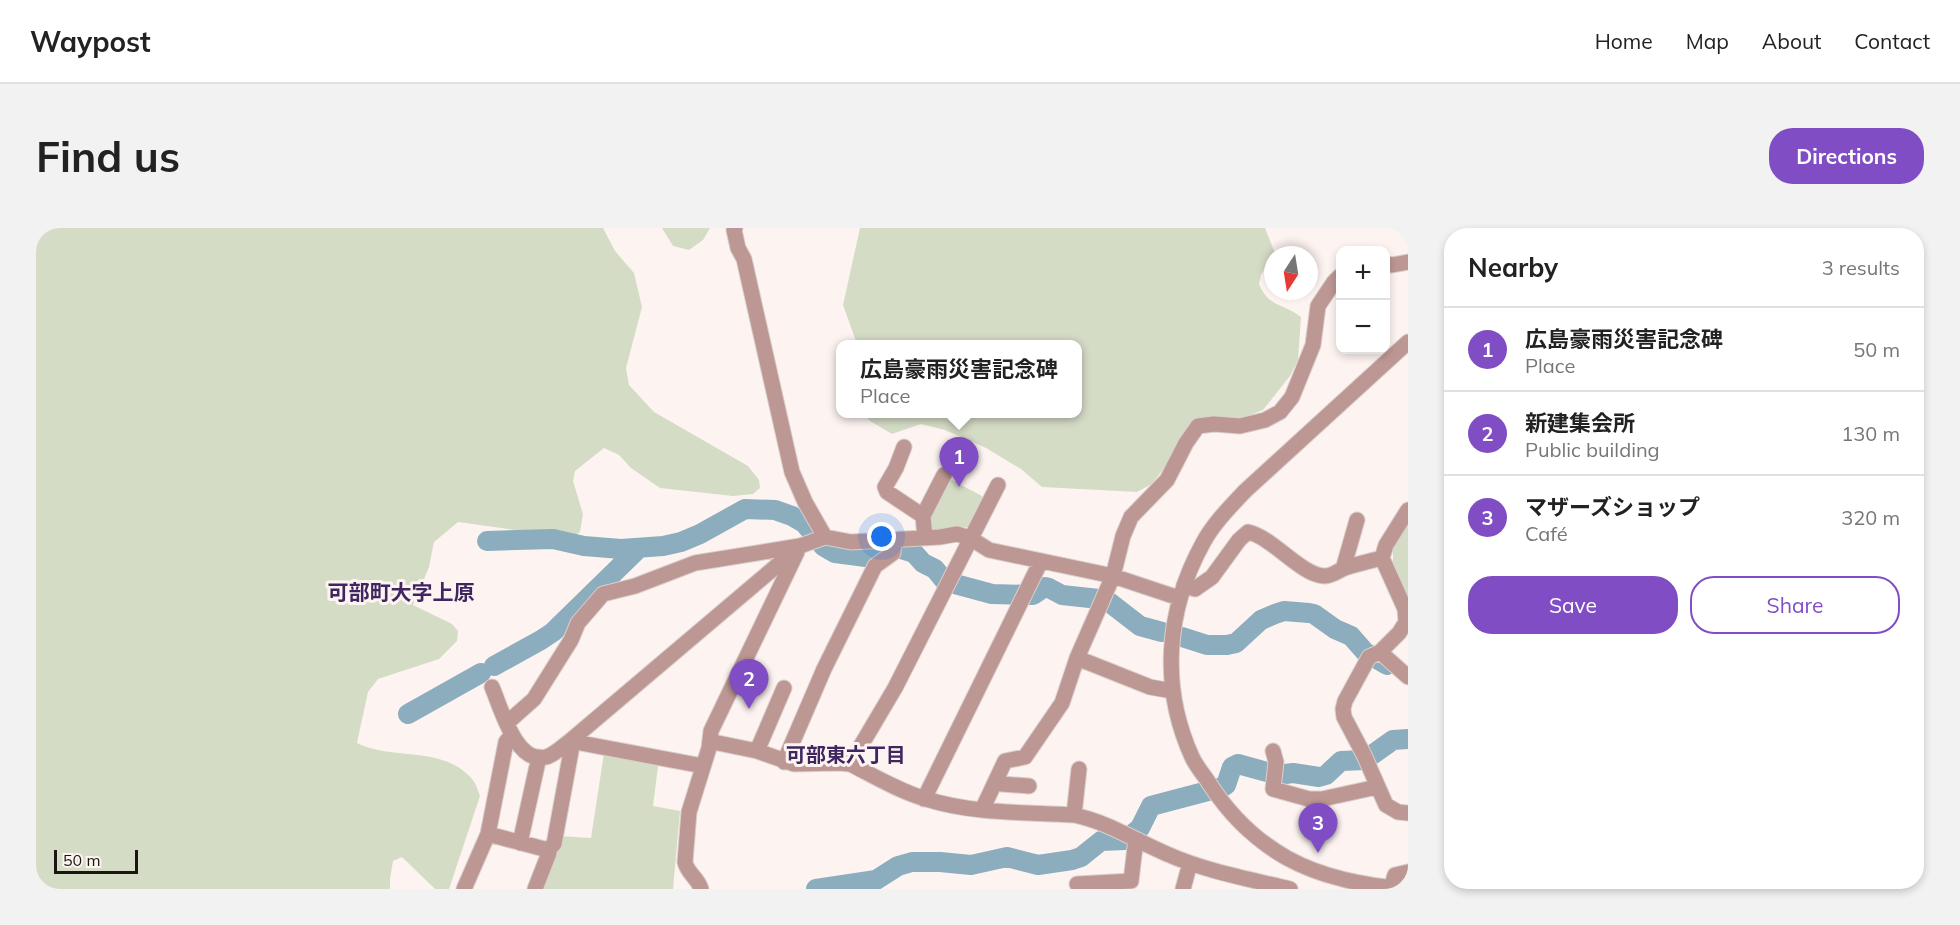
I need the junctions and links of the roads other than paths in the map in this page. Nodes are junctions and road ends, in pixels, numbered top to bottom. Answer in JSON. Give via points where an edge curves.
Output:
{"nodes":[{"id":1,"x":735,"y":228,"type":"edge"},
{"id":2,"x":1408,"y":262,"type":"edge"},
{"id":3,"x":1390,"y":265,"type":"edge"},
{"id":4,"x":1336,"y":280,"type":"edge"},
{"id":5,"x":1408,"y":342,"type":"edge"},
{"id":6,"x":904,"y":447,"type":"dead end"},
{"id":7,"x":944,"y":475,"type":"dead end"},
{"id":8,"x":998,"y":485,"type":"dead end"},
{"id":9,"x":1408,"y":510,"type":"edge"},
{"id":10,"x":923,"y":516,"type":"junction"},
{"id":11,"x":1357,"y":520,"type":"dead end"},
{"id":12,"x":926,"y":538,"type":"junction"},
{"id":13,"x":969,"y":538,"type":"junction"},
{"id":14,"x":820,"y":539,"type":"junction"},
{"id":15,"x":893,"y":545,"type":"junction"},
{"id":16,"x":800,"y":546,"type":"junction"},
{"id":17,"x":1382,"y":558,"type":"junction"},
{"id":18,"x":1041,"y":561,"type":"junction"},
{"id":19,"x":1343,"y":569,"type":"junction"},
{"id":20,"x":1113,"y":576,"type":"junction"},
{"id":21,"x":1181,"y":592,"type":"junction"},
{"id":22,"x":1374,"y":654,"type":"junction"},
{"id":23,"x":1077,"y":658,"type":"junction"},
{"id":24,"x":1408,"y":677,"type":"edge"},
{"id":25,"x":492,"y":687,"type":"dead end"},
{"id":26,"x":784,"y":688,"type":"dead end"},
{"id":27,"x":1172,"y":691,"type":"junction"},
{"id":28,"x":509,"y":728,"type":"junction"},
{"id":29,"x":570,"y":741,"type":"junction"},
{"id":30,"x":710,"y":743,"type":"junction"},
{"id":31,"x":758,"y":751,"type":"junction"},
{"id":32,"x":1273,"y":751,"type":"dead end"},
{"id":33,"x":538,"y":757,"type":"junction"},
{"id":34,"x":784,"y":762,"type":"junction"},
{"id":35,"x":850,"y":764,"type":"junction"},
{"id":36,"x":703,"y":766,"type":"junction"},
{"id":37,"x":1079,"y":768,"type":"dead end"},
{"id":38,"x":995,"y":782,"type":"junction"},
{"id":39,"x":1029,"y":786,"type":"dead end"},
{"id":40,"x":1377,"y":787,"type":"junction"},
{"id":41,"x":924,"y":799,"type":"junction"},
{"id":42,"x":982,"y":810,"type":"junction"},
{"id":43,"x":1408,"y":813,"type":"edge"},
{"id":44,"x":1074,"y":815,"type":"junction"},
{"id":45,"x":488,"y":834,"type":"junction"},
{"id":46,"x":1131,"y":837,"type":"junction"},
{"id":47,"x":520,"y":843,"type":"junction"},
{"id":48,"x":548,"y":850,"type":"junction"},
{"id":49,"x":1190,"y":863,"type":"junction"},
{"id":50,"x":1408,"y":872,"type":"edge"},
{"id":51,"x":1326,"y":882,"type":"edge"},
{"id":52,"x":1077,"y":884,"type":"dead end"},
{"id":53,"x":1397,"y":888,"type":"edge"},
{"id":54,"x":464,"y":889,"type":"edge"},
{"id":55,"x":534,"y":889,"type":"edge"},
{"id":56,"x":701,"y":889,"type":"edge"},
{"id":57,"x":1183,"y":889,"type":"edge"},
{"id":58,"x":1290,"y":889,"type":"edge"}],
"edges":[{"from":1,"to":14,"type":"street","via":[[792,472]]},
{"from":2,"to":3,"type":"street"},
{"from":4,"to":20,"type":"street","via":[[1318,306],[1313,345],[1292,397],[1280,412],[1265,420],[1240,426],[1198,426],[1167,480],[1131,517]]},
{"from":5,"to":21,"type":"street","via":[[1245,491],[1204,541]]},
{"from":6,"to":10,"type":"street","via":[[885,487]]},
{"from":7,"to":10,"type":"street"},
{"from":8,"to":13,"type":"street"},
{"from":9,"to":17,"type":"street"},
{"from":10,"to":12,"type":"street"},
{"from":11,"to":19,"type":"street"},
{"from":12,"to":13,"type":"street","via":[[957,534]]},
{"from":12,"to":15,"type":"street"},
{"from":13,"to":18,"type":"street","via":[[989,550]]},
{"from":13,"to":35,"type":"street","via":[[896,688]]},
{"from":14,"to":15,"type":"street"},
{"from":14,"to":16,"type":"street"},
{"from":15,"to":34,"type":"street","via":[[892,553],[875,566]]},
{"from":16,"to":28,"type":"street","via":[[695,563],[603,594],[578,623],[534,699]]},
{"from":16,"to":29,"type":"street"},
{"from":16,"to":30,"type":"street","via":[[711,731]]},
{"from":17,"to":19,"type":"street"},
{"from":17,"to":22,"type":"street","via":[[1405,609],[1406,622]]},
{"from":18,"to":20,"type":"street"},
{"from":18,"to":41,"type":"street"},
{"from":19,"to":21,"type":"street","via":[[1326,577],[1314,574],[1259,534],[1248,532],[1212,577],[1195,589]]},
{"from":20,"to":21,"type":"street"},
{"from":20,"to":23,"type":"street"},
{"from":21,"to":27,"type":"street","via":[[1170,657]]},
{"from":22,"to":24,"type":"street"},
{"from":22,"to":40,"type":"street","via":[[1343,709]]},
{"from":23,"to":27,"type":"street","via":[[1150,687]]},
{"from":23,"to":38,"type":"street","via":[[1062,704],[1025,757],[1005,761]]},
{"from":25,"to":28,"type":"street"},
{"from":26,"to":31,"type":"street"},
{"from":27,"to":51,"type":"street","via":[[1193,758],[1218,797],[1262,842]]},
{"from":28,"to":33,"type":"street","via":[[525,753]]},
{"from":28,"to":45,"type":"street"},
{"from":29,"to":33,"type":"street","via":[[548,757]]},
{"from":29,"to":36,"type":"street"},
{"from":29,"to":48,"type":"street","via":[[554,844]]},
{"from":30,"to":31,"type":"street"},
{"from":30,"to":36,"type":"street"},
{"from":31,"to":34,"type":"street"},
{"from":32,"to":40,"type":"street","via":[[1273,789],[1322,799]]},
{"from":33,"to":47,"type":"street"},
{"from":34,"to":35,"type":"street"},
{"from":35,"to":41,"type":"street"},
{"from":36,"to":56,"type":"street","via":[[690,812],[685,862]]},
{"from":37,"to":44,"type":"street"},
{"from":38,"to":39,"type":"street"},
{"from":38,"to":42,"type":"street"},
{"from":40,"to":43,"type":"street","via":[[1386,805]]},
{"from":41,"to":42,"type":"street"},
{"from":42,"to":44,"type":"street"},
{"from":44,"to":46,"type":"street"},
{"from":45,"to":47,"type":"street"},
{"from":45,"to":54,"type":"street"},
{"from":46,"to":49,"type":"street"},
{"from":46,"to":52,"type":"street","via":[[1135,847],[1131,881]]},
{"from":47,"to":48,"type":"street"},
{"from":48,"to":55,"type":"street"},
{"from":49,"to":57,"type":"street"},
{"from":49,"to":58,"type":"street"},
{"from":50,"to":53,"type":"street","via":[[1395,875]]},
{"from":51,"to":53,"type":"street"}]}
